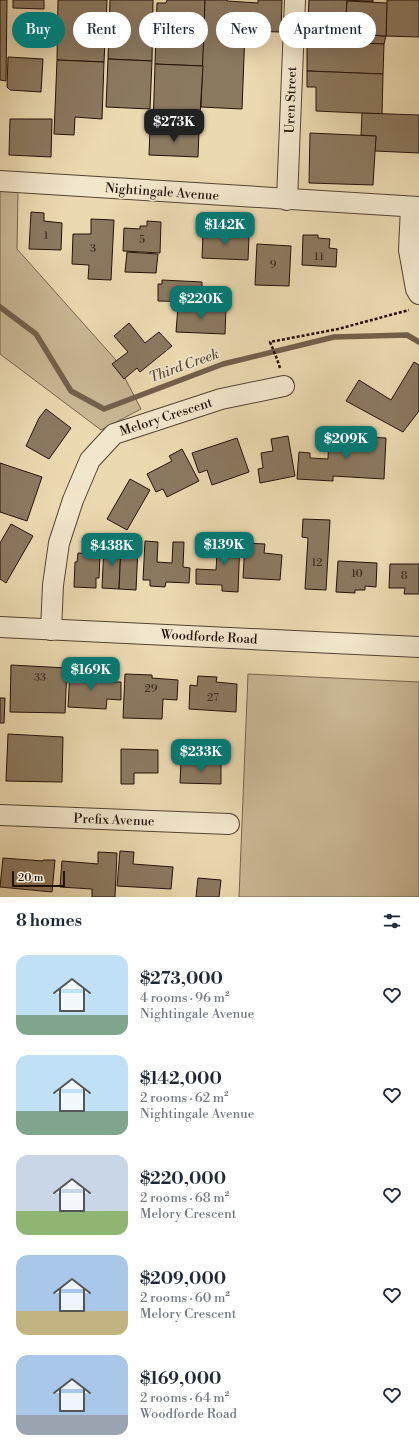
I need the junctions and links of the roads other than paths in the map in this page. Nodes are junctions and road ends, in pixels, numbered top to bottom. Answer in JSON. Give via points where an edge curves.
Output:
{"nodes":[{"id":1,"x":295,"y":0,"type":"edge"},
{"id":2,"x":0,"y":181,"type":"edge"},
{"id":3,"x":287,"y":200,"type":"junction"},
{"id":4,"x":415,"y":207,"type":"edge"},
{"id":5,"x":415,"y":302,"type":"edge"},
{"id":6,"x":284,"y":386,"type":"dead end"},
{"id":7,"x":0,"y":627,"type":"edge"},
{"id":8,"x":51,"y":630,"type":"junction"},
{"id":9,"x":419,"y":647,"type":"edge"},
{"id":10,"x":0,"y":815,"type":"edge"},
{"id":11,"x":229,"y":824,"type":"dead end"}],
"edges":[{"from":1,"to":3,"type":"street","name":"Uren Street"},
{"from":2,"to":3,"type":"street","name":"Nightingale Avenue"},
{"from":3,"to":4,"type":"street","name":"Nightingale Avenue"},
{"from":4,"to":5,"type":"street","via":[[409,250],[416,289]]},
{"from":6,"to":8,"type":"street","name":"Melory Crescent","via":[[221,399],[114,434],[90,460],[59,543],[53,585]]},
{"from":7,"to":8,"type":"street","name":"Woodforde Road"},
{"from":8,"to":9,"type":"street","name":"Woodforde Road"},
{"from":10,"to":11,"type":"street","name":"Prefix Avenue"}]}
